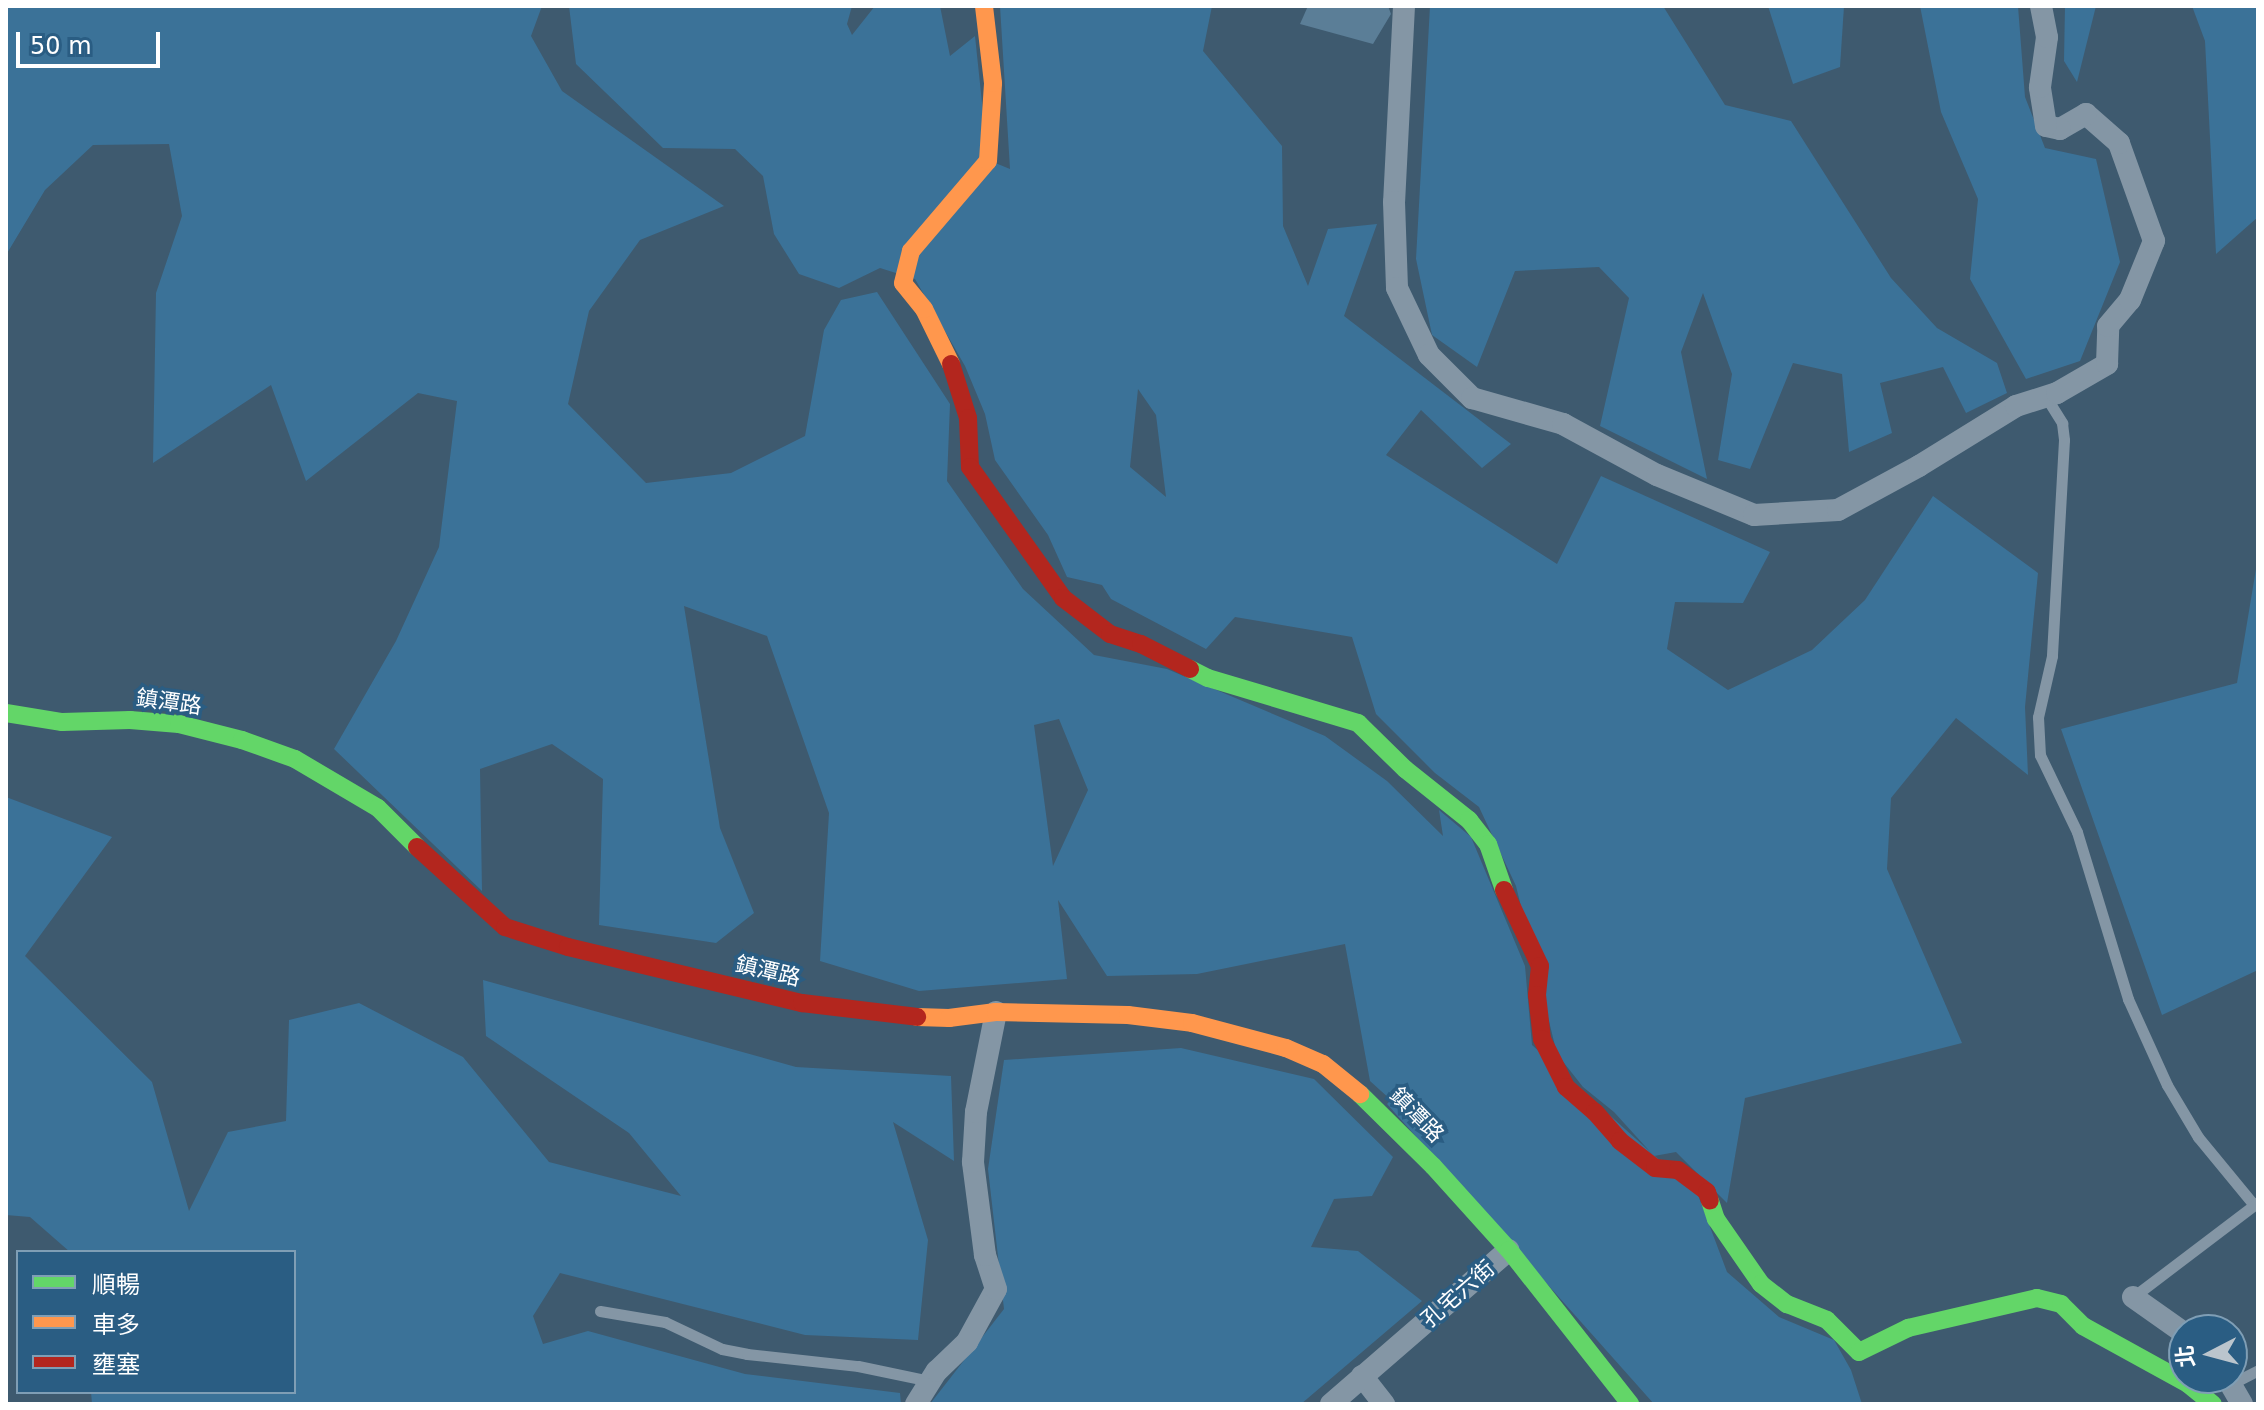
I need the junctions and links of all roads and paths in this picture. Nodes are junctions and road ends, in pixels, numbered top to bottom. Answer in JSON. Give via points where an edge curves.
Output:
{"nodes":[{"id":1,"x":984,"y":6,"type":"edge"},
{"id":2,"x":1404,"y":6,"type":"edge"},
{"id":3,"x":2041,"y":6,"type":"edge"},
{"id":4,"x":2046,"y":397,"type":"junction"},
{"id":5,"x":6,"y":713,"type":"edge"},
{"id":6,"x":996,"y":1012,"type":"junction"},
{"id":7,"x":2256,"y":1203,"type":"edge"},
{"id":8,"x":1509,"y":1250,"type":"junction"},
{"id":9,"x":2133,"y":1297,"type":"joint"},
{"id":10,"x":600,"y":1311,"type":"dead end"},
{"id":11,"x":2168,"y":1322,"type":"edge"},
{"id":12,"x":1362,"y":1376,"type":"junction"},
{"id":13,"x":930,"y":1381,"type":"junction"},
{"id":14,"x":916,"y":1404,"type":"edge"},
{"id":15,"x":1331,"y":1404,"type":"edge"},
{"id":16,"x":1384,"y":1404,"type":"edge"},
{"id":17,"x":1630,"y":1404,"type":"edge"},
{"id":18,"x":2213,"y":1404,"type":"edge"}],
"edges":[{"from":1,"to":18,"type":"street","via":[[993,83],[988,161],[911,251],[903,283],[924,309],[954,370],[968,418],[970,467],[1063,598],[1110,634],[1208,678],[1358,723],[1469,820],[1488,844],[1540,966],[1542,1039],[1566,1087],[1655,1168],[1678,1170],[1707,1192],[1737,1253],[1761,1284],[1787,1304],[1827,1320],[1859,1352],[1921,1325],[2037,1298],[2061,1304],[2083,1326],[2196,1389]]},
{"from":2,"to":4,"type":"street","via":[[1394,202],[1397,288],[1429,355],[1472,398],[1563,424],[1657,475],[1754,515],[1838,510],[2016,406]]},
{"from":3,"to":4,"type":"street","via":[[2047,37],[2040,87],[2046,126],[2060,129],[2086,114],[2119,143],[2154,241],[2130,300],[2108,326],[2107,364]]},
{"from":4,"to":7,"type":"lane","via":[[2062,423],[2064,440],[2052,656],[2038,717],[2040,755],[2077,832],[2128,999],[2167,1085],[2198,1137]]},
{"from":5,"to":6,"type":"street","name":"鎮潭路","via":[[62,722],[179,724],[295,759],[378,808],[505,927],[568,947],[802,1003],[909,1017]]},
{"from":6,"to":8,"type":"street","name":"鎮潭路","via":[[1128,1015],[1192,1023],[1286,1048],[1323,1064],[1368,1100]]},
{"from":6,"to":13,"type":"street","via":[[976,1112],[973,1162],[985,1255],[996,1289],[967,1342]]},
{"from":7,"to":9,"type":"lane"},
{"from":8,"to":12,"type":"street","name":"孔宅六街"},
{"from":8,"to":17,"type":"street","name":"孔宅六街"},
{"from":9,"to":11,"type":"street"},
{"from":10,"to":13,"type":"lane","via":[[665,1322],[722,1349]]},
{"from":12,"to":15,"type":"street","name":"孔宅六街"},
{"from":12,"to":16,"type":"street"},
{"from":13,"to":14,"type":"street"}]}
